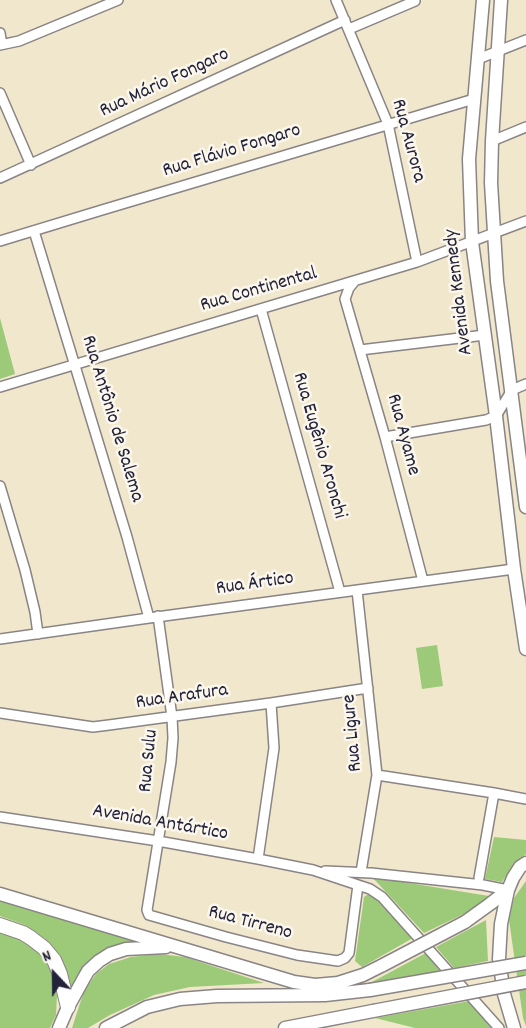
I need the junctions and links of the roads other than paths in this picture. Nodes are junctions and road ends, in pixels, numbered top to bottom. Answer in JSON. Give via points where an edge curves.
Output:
{"nodes":[{"id":1,"x":117,"y":0,"type":"edge"},
{"id":2,"x":336,"y":0,"type":"edge"},
{"id":3,"x":483,"y":0,"type":"edge"},
{"id":4,"x":501,"y":0,"type":"edge"},
{"id":5,"x":415,"y":1,"type":"edge"},
{"id":6,"x":347,"y":25,"type":"junction"},
{"id":7,"x":0,"y":33,"type":"edge"},
{"id":8,"x":526,"y":40,"type":"edge"},
{"id":9,"x":0,"y":45,"type":"edge"},
{"id":10,"x":498,"y":51,"type":"junction"},
{"id":11,"x":477,"y":59,"type":"junction"},
{"id":12,"x":0,"y":93,"type":"edge"},
{"id":13,"x":474,"y":99,"type":"junction"},
{"id":14,"x":388,"y":124,"type":"junction"},
{"id":15,"x":526,"y":127,"type":"edge"},
{"id":16,"x":492,"y":141,"type":"junction"},
{"id":17,"x":30,"y":165,"type":"junction"},
{"id":18,"x":0,"y":178,"type":"edge"},
{"id":19,"x":526,"y":221,"type":"edge"},
{"id":20,"x":34,"y":231,"type":"junction"},
{"id":21,"x":494,"y":235,"type":"junction"},
{"id":22,"x":0,"y":241,"type":"edge"},
{"id":23,"x":472,"y":242,"type":"junction"},
{"id":24,"x":417,"y":262,"type":"junction"},
{"id":25,"x":354,"y":282,"type":"junction"},
{"id":26,"x":328,"y":290,"type":"junction"},
{"id":27,"x":345,"y":299,"type":"junction"},
{"id":28,"x":261,"y":309,"type":"junction"},
{"id":29,"x":485,"y":334,"type":"junction"},
{"id":30,"x":360,"y":350,"type":"junction"},
{"id":31,"x":76,"y":364,"type":"junction"},
{"id":32,"x":526,"y":384,"type":"edge"},
{"id":33,"x":0,"y":387,"type":"edge"},
{"id":34,"x":512,"y":390,"type":"junction"},
{"id":35,"x":496,"y":416,"type":"junction"},
{"id":36,"x":385,"y":437,"type":"junction"},
{"id":37,"x":0,"y":486,"type":"edge"},
{"id":38,"x":525,"y":487,"type":"edge"},
{"id":39,"x":526,"y":507,"type":"edge"},
{"id":40,"x":514,"y":569,"type":"junction"},
{"id":41,"x":423,"y":581,"type":"junction"},
{"id":42,"x":357,"y":590,"type":"junction"},
{"id":43,"x":340,"y":592,"type":"junction"},
{"id":44,"x":154,"y":617,"type":"junction"},
{"id":45,"x":38,"y":634,"type":"junction"},
{"id":46,"x":0,"y":639,"type":"edge"},
{"id":47,"x":526,"y":649,"type":"edge"},
{"id":48,"x":368,"y":688,"type":"junction"},
{"id":49,"x":271,"y":704,"type":"junction"},
{"id":50,"x":1,"y":714,"type":"edge"},
{"id":51,"x":172,"y":717,"type":"junction"},
{"id":52,"x":377,"y":775,"type":"junction"},
{"id":53,"x":494,"y":793,"type":"junction"},
{"id":54,"x":526,"y":799,"type":"edge"},
{"id":55,"x":0,"y":817,"type":"edge"},
{"id":56,"x":158,"y":841,"type":"junction"},
{"id":57,"x":258,"y":859,"type":"junction"},
{"id":58,"x":526,"y":863,"type":"edge"},
{"id":59,"x":313,"y":870,"type":"junction"},
{"id":60,"x":361,"y":872,"type":"junction"},
{"id":61,"x":479,"y":878,"type":"dead end"},
{"id":62,"x":358,"y":885,"type":"junction"},
{"id":63,"x":508,"y":890,"type":"junction"},
{"id":64,"x":0,"y":894,"type":"edge"},
{"id":65,"x":147,"y":910,"type":"joint"},
{"id":66,"x":0,"y":925,"type":"edge"},
{"id":67,"x":179,"y":947,"type":"junction"},
{"id":68,"x":526,"y":963,"type":"edge"},
{"id":69,"x":526,"y":982,"type":"edge"},
{"id":70,"x":68,"y":1007,"type":"junction"},
{"id":71,"x":59,"y":1028,"type":"edge"},
{"id":72,"x":106,"y":1028,"type":"edge"},
{"id":73,"x":285,"y":1028,"type":"edge"},
{"id":74,"x":499,"y":1028,"type":"edge"},
{"id":75,"x":514,"y":1028,"type":"edge"}],
"edges":[{"from":1,"to":9,"type":"street","via":[[19,41]]},
{"from":2,"to":6,"type":"street","name":"Rua Aurora"},
{"from":3,"to":11,"type":"main road","name":"Avenida Kennedy"},
{"from":4,"to":10,"type":"main road","name":"Avenida Kennedy"},
{"from":5,"to":6,"type":"street","name":"Rua Mário Fongaro"},
{"from":6,"to":14,"type":"street","name":"Rua Aurora"},
{"from":6,"to":17,"type":"street","name":"Rua Mário Fongaro"},
{"from":7,"to":9,"type":"street"},
{"from":8,"to":10,"type":"street"},
{"from":10,"to":11,"type":"street"},
{"from":10,"to":16,"type":"main road","name":"Avenida Kennedy"},
{"from":11,"to":13,"type":"main road","name":"Avenida Kennedy"},
{"from":12,"to":17,"type":"street"},
{"from":13,"to":14,"type":"street","name":"Rua Flávio Fongaro"},
{"from":13,"to":23,"type":"main road","name":"Avenida Kennedy","via":[[469,174]]},
{"from":14,"to":20,"type":"street","name":"Rua Flávio Fongaro"},
{"from":14,"to":24,"type":"street","name":"Rua Aurora"},
{"from":15,"to":16,"type":"street"},
{"from":16,"to":21,"type":"main road","name":"Avenida Kennedy"},
{"from":17,"to":18,"type":"street","name":"Rua Mário Fongaro"},
{"from":19,"to":21,"type":"street","name":"Rua Continental"},
{"from":20,"to":22,"type":"street","name":"Rua Flávio Fongaro"},
{"from":20,"to":31,"type":"street","name":"Rua Antônio de Salema"},
{"from":21,"to":23,"type":"street","name":"Rua Continental"},
{"from":21,"to":34,"type":"main road","name":"Avenida Kennedy"},
{"from":23,"to":24,"type":"street","name":"Rua Continental"},
{"from":23,"to":29,"type":"main road","name":"Avenida Kennedy"},
{"from":24,"to":25,"type":"street","name":"Rua Continental"},
{"from":25,"to":26,"type":"street","name":"Rua Continental"},
{"from":25,"to":27,"type":"street"},
{"from":26,"to":27,"type":"street"},
{"from":26,"to":28,"type":"street","name":"Rua Continental"},
{"from":27,"to":30,"type":"street","name":"Rua Ayame"},
{"from":28,"to":31,"type":"street","name":"Rua Continental"},
{"from":28,"to":43,"type":"street","name":"Rua Eugênio Aronchi"},
{"from":29,"to":30,"type":"street"},
{"from":29,"to":35,"type":"main road","name":"Avenida Kennedy"},
{"from":30,"to":36,"type":"street","name":"Rua Ayame"},
{"from":31,"to":33,"type":"street","name":"Rua Continental"},
{"from":31,"to":44,"type":"street","name":"Rua Antônio de Salema"},
{"from":32,"to":34,"type":"street"},
{"from":34,"to":35,"type":"street"},
{"from":34,"to":38,"type":"main road","name":"Avenida Kennedy"},
{"from":35,"to":36,"type":"street"},
{"from":35,"to":40,"type":"main road","name":"Avenida Kennedy"},
{"from":36,"to":41,"type":"street","name":"Rua Ayame"},
{"from":37,"to":45,"type":"street","via":[[25,570]]},
{"from":38,"to":39,"type":"main road","name":"Avenida Kennedy"},
{"from":40,"to":41,"type":"street","name":"Rua Ártico"},
{"from":40,"to":47,"type":"main road","name":"Avenida Kennedy"},
{"from":41,"to":42,"type":"street","name":"Rua Ártico"},
{"from":42,"to":43,"type":"street","name":"Rua Ártico"},
{"from":42,"to":48,"type":"street","name":"Rua Ligure"},
{"from":43,"to":44,"type":"street","name":"Rua Ártico"},
{"from":44,"to":45,"type":"street","name":"Rua Ártico"},
{"from":44,"to":51,"type":"street","name":"Rua Sulu"},
{"from":45,"to":46,"type":"street","name":"Rua Ártico"},
{"from":48,"to":49,"type":"street","name":"Rua Arafura"},
{"from":48,"to":52,"type":"street","name":"Rua Ligure"},
{"from":49,"to":51,"type":"street","name":"Rua Arafura"},
{"from":49,"to":57,"type":"street","via":[[274,748]]},
{"from":50,"to":51,"type":"street","name":"Rua Arafura","via":[[93,726]]},
{"from":51,"to":56,"type":"street","name":"Rua Sulu","via":[[171,762]]},
{"from":52,"to":53,"type":"street"},
{"from":52,"to":60,"type":"street","name":"Rua Ligure"},
{"from":53,"to":54,"type":"street"},
{"from":53,"to":61,"type":"street"},
{"from":55,"to":56,"type":"street","name":"Avenida Antártico"},
{"from":56,"to":57,"type":"street","name":"Avenida Antártico"},
{"from":56,"to":65,"type":"street","name":"Rua Sulu"},
{"from":57,"to":59,"type":"street","name":"Avenida Antártico"},
{"from":58,"to":63,"type":"main road"},
{"from":59,"to":60,"type":"street","name":"Avenida Antártico"},
{"from":59,"to":62,"type":"street","name":"Avenida Antártico"},
{"from":60,"to":63,"type":"street","name":"Avenida Antártico"},
{"from":62,"to":65,"type":"street","name":"Rua Tirreno","via":[[348,956],[338,961],[226,937],[151,916]]},
{"from":62,"to":74,"type":"street","name":"Avenida Antártico","via":[[382,897]]},
{"from":63,"to":67,"type":"main road","bridge":true,"via":[[465,921],[363,975],[338,983],[294,982]]},
{"from":63,"to":75,"type":"main road","via":[[499,959]]},
{"from":64,"to":67,"type":"main road"},
{"from":66,"to":70,"type":"highway","via":[[32,938],[54,960]]},
{"from":67,"to":70,"type":"main road","via":[[126,949],[104,957],[88,971]]},
{"from":68,"to":72,"type":"main road","bridge":true,"via":[[370,990],[180,999],[147,1007]]},
{"from":69,"to":73,"type":"main road","bridge":true},
{"from":70,"to":71,"type":"main road"}]}
